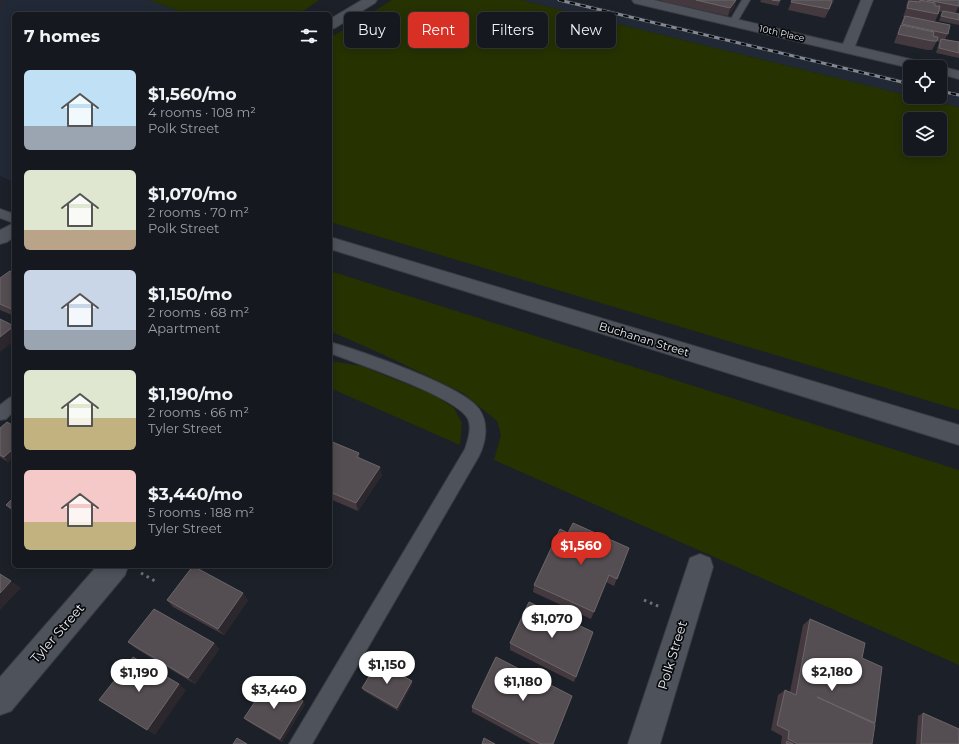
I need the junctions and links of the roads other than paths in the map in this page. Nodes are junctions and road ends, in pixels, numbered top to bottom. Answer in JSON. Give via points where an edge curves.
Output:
{"nodes":[{"id":1,"x":371,"y":0,"type":"edge"},
{"id":2,"x":638,"y":0,"type":"edge"},
{"id":3,"x":746,"y":0,"type":"edge"},
{"id":4,"x":867,"y":0,"type":"edge"},
{"id":5,"x":733,"y":22,"type":"junction"},
{"id":6,"x":332,"y":24,"type":"edge"},
{"id":7,"x":848,"y":48,"type":"junction"},
{"id":8,"x":903,"y":61,"type":"edge"},
{"id":9,"x":947,"y":71,"type":"edge"},
{"id":10,"x":959,"y":74,"type":"edge"},
{"id":11,"x":0,"y":213,"type":"edge"},
{"id":12,"x":12,"y":218,"type":"edge"},
{"id":13,"x":332,"y":244,"type":"edge"},
{"id":14,"x":332,"y":348,"type":"edge"},
{"id":15,"x":12,"y":404,"type":"edge"},
{"id":16,"x":0,"y":414,"type":"edge"},
{"id":17,"x":959,"y":435,"type":"edge"},
{"id":18,"x":700,"y":567,"type":"dead end"},
{"id":19,"x":113,"y":568,"type":"edge"},
{"id":20,"x":0,"y":700,"type":"edge"},
{"id":21,"x":300,"y":744,"type":"edge"},
{"id":22,"x":644,"y":744,"type":"edge"}],
"edges":[{"from":1,"to":6,"type":"street"},
{"from":2,"to":5,"type":"street","name":"10th Place"},
{"from":3,"to":5,"type":"lane"},
{"from":4,"to":7,"type":"street"},
{"from":5,"to":7,"type":"street","name":"10th Place"},
{"from":7,"to":8,"type":"street","name":"10th Place"},
{"from":9,"to":10,"type":"street"},
{"from":11,"to":12,"type":"lane"},
{"from":13,"to":17,"type":"street","name":"Buchanan Street"},
{"from":14,"to":21,"type":"lane","via":[[431,386],[456,400],[473,413],[478,433],[473,451]]},
{"from":15,"to":16,"type":"lane"},
{"from":18,"to":22,"type":"street","name":"Polk Street"},
{"from":19,"to":20,"type":"street","name":"Tyler Street"}]}
